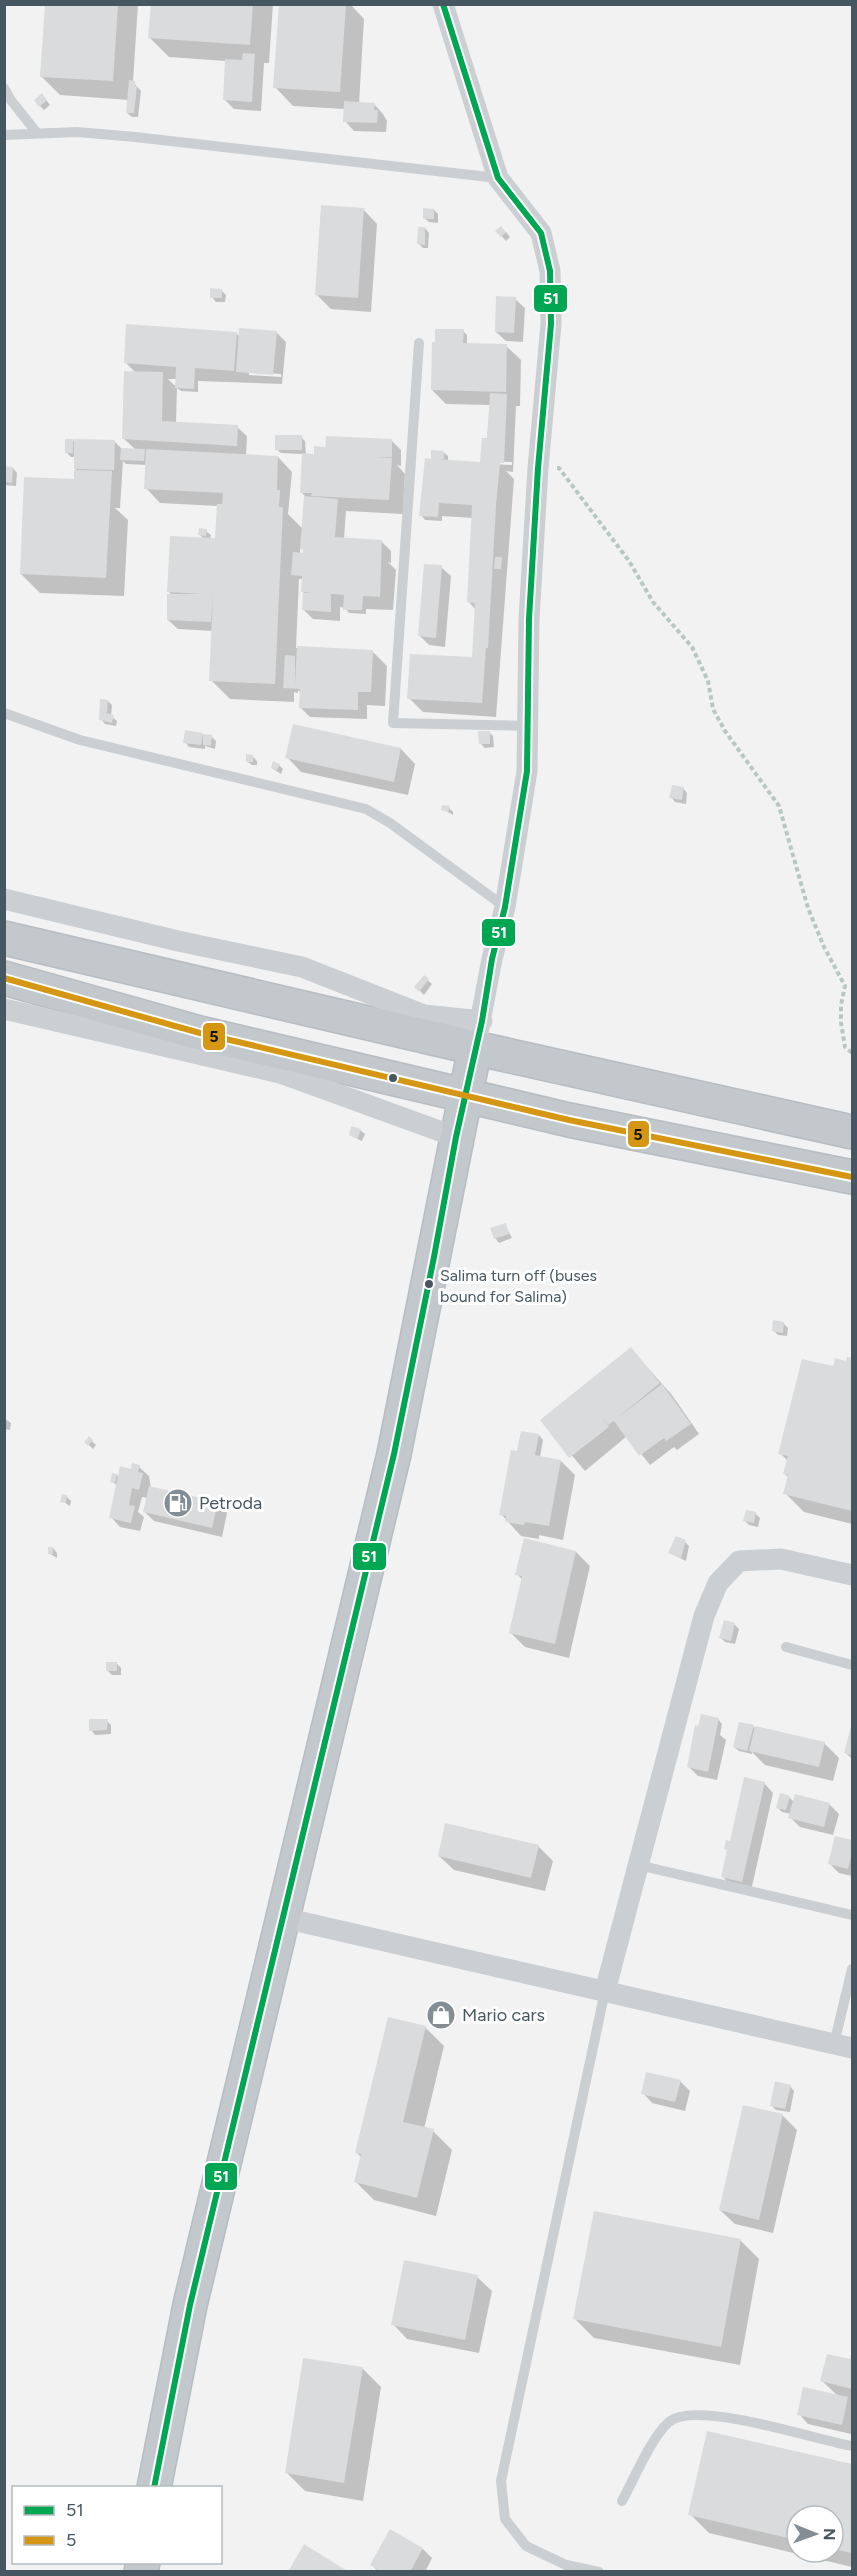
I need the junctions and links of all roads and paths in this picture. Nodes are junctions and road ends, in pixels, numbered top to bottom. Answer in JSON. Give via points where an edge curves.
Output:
{"nodes":[{"id":1,"x":443,"y":4,"type":"edge"},
{"id":2,"x":4,"y":88,"type":"edge"},
{"id":3,"x":37,"y":133,"type":"junction"},
{"id":4,"x":4,"y":135,"type":"edge"},
{"id":5,"x":498,"y":178,"type":"junction"},
{"id":6,"x":419,"y":343,"type":"dead end"},
{"id":7,"x":538,"y":468,"type":"junction"},
{"id":8,"x":4,"y":713,"type":"edge"},
{"id":9,"x":528,"y":726,"type":"junction"},
{"id":10,"x":4,"y":899,"type":"edge"},
{"id":11,"x":505,"y":907,"type":"junction"},
{"id":12,"x":4,"y":938,"type":"edge"},
{"id":13,"x":4,"y":978,"type":"edge"},
{"id":14,"x":4,"y":1010,"type":"edge"},
{"id":15,"x":478,"y":1034,"type":"junction"},
{"id":16,"x":852,"y":1053,"type":"edge"},
{"id":17,"x":465,"y":1095,"type":"junction"},
{"id":18,"x":852,"y":1132,"type":"edge"},
{"id":19,"x":456,"y":1137,"type":"junction"},
{"id":20,"x":852,"y":1176,"type":"edge"},
{"id":21,"x":852,"y":1575,"type":"edge"},
{"id":22,"x":786,"y":1647,"type":"dead end"},
{"id":23,"x":852,"y":1665,"type":"edge"},
{"id":24,"x":638,"y":1865,"type":"junction"},
{"id":25,"x":852,"y":1915,"type":"edge"},
{"id":26,"x":284,"y":1918,"type":"junction"},
{"id":27,"x":852,"y":1969,"type":"edge"},
{"id":28,"x":605,"y":1991,"type":"junction"},
{"id":29,"x":843,"y":2046,"type":"edge"},
{"id":30,"x":852,"y":2446,"type":"edge"},
{"id":31,"x":154,"y":2486,"type":"edge"},
{"id":32,"x":622,"y":2501,"type":"dead end"},
{"id":33,"x":599,"y":2571,"type":"edge"}],
"edges":[{"from":1,"to":5,"type":"street"},
{"from":2,"to":3,"type":"lane"},
{"from":3,"to":4,"type":"lane"},
{"from":3,"to":5,"type":"lane","via":[[135,137]]},
{"from":5,"to":7,"type":"street","via":[[541,233],[550,271],[550,324]]},
{"from":6,"to":9,"type":"lane","via":[[393,723]]},
{"from":7,"to":9,"type":"street","via":[[529,620]]},
{"from":7,"to":16,"type":"path","via":[[559,468],[629,561],[653,602],[692,647],[708,681],[713,709],[725,731],[779,806],[808,908],[844,986],[841,1023],[846,1047]]},
{"from":8,"to":11,"type":"lane","via":[[80,740],[366,809]]},
{"from":9,"to":11,"type":"street","via":[[527,771]]},
{"from":10,"to":15,"type":"street","via":[[302,967]]},
{"from":11,"to":15,"type":"street"},
{"from":12,"to":15,"type":"highway"},
{"from":13,"to":17,"type":"highway","via":[[200,1033]]},
{"from":14,"to":19,"type":"street","via":[[280,1073]]},
{"from":15,"to":17,"type":"highway"},
{"from":15,"to":18,"type":"highway"},
{"from":17,"to":19,"type":"highway"},
{"from":17,"to":20,"type":"highway","via":[[569,1120]]},
{"from":19,"to":26,"type":"highway","via":[[394,1454]]},
{"from":21,"to":24,"type":"street","via":[[781,1558],[740,1561],[718,1583],[704,1616]]},
{"from":22,"to":23,"type":"lane"},
{"from":24,"to":25,"type":"lane"},
{"from":24,"to":28,"type":"street"},
{"from":26,"to":28,"type":"street"},
{"from":26,"to":31,"type":"highway","via":[[190,2305]]},
{"from":27,"to":29,"type":"lane"},
{"from":28,"to":29,"type":"street"},
{"from":28,"to":33,"type":"lane","via":[[501,2481],[505,2519],[526,2546],[566,2565]]},
{"from":30,"to":32,"type":"lane","via":[[741,2420],[687,2414],[669,2421]]}]}
